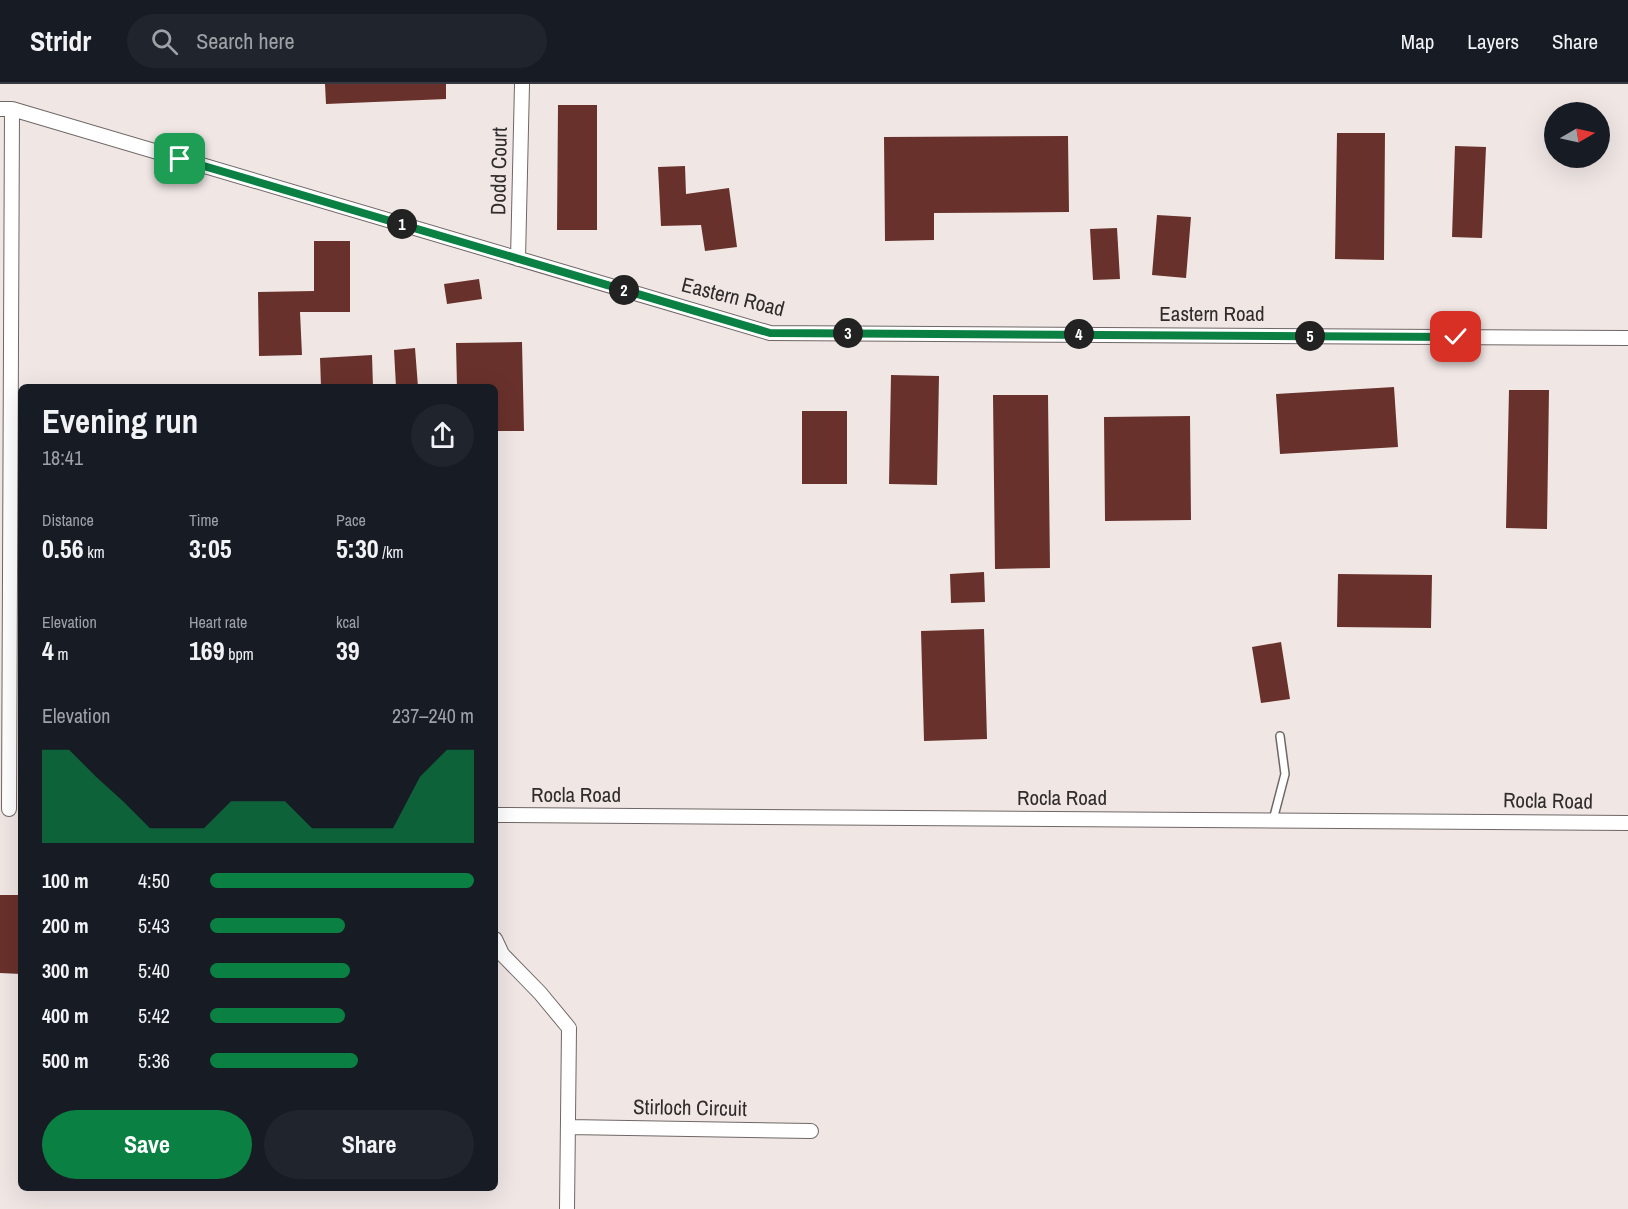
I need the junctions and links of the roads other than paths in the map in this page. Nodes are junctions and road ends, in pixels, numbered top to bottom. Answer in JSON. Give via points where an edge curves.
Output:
{"nodes":[{"id":1,"x":522,"y":84,"type":"edge"},
{"id":2,"x":6,"y":109,"type":"edge"},
{"id":3,"x":518,"y":259,"type":"junction"},
{"id":4,"x":1628,"y":338,"type":"edge"},
{"id":5,"x":6,"y":466,"type":"edge"},
{"id":6,"x":1280,"y":736,"type":"dead end"},
{"id":7,"x":10,"y":809,"type":"edge"},
{"id":8,"x":498,"y":815,"type":"edge"},
{"id":9,"x":1272,"y":820,"type":"junction"},
{"id":10,"x":1628,"y":823,"type":"edge"},
{"id":11,"x":498,"y":945,"type":"edge"},
{"id":12,"x":568,"y":1127,"type":"junction"},
{"id":13,"x":811,"y":1131,"type":"dead end"},
{"id":14,"x":567,"y":1209,"type":"edge"}],
"edges":[{"from":1,"to":3,"type":"street","name":"Dodd Court"},
{"from":2,"to":3,"type":"street","name":"Eastern Road"},
{"from":2,"to":5,"type":"street"},
{"from":3,"to":4,"type":"street","name":"Eastern Road","via":[[770,333]]},
{"from":5,"to":7,"type":"street"},
{"from":6,"to":9,"type":"lane","via":[[1285,774]]},
{"from":8,"to":9,"type":"street","name":"Rocla Road"},
{"from":9,"to":10,"type":"street","name":"Rocla Road"},
{"from":11,"to":12,"type":"street","via":[[569,1028]]},
{"from":12,"to":13,"type":"street","name":"Stirloch Circuit"},
{"from":12,"to":14,"type":"street"}]}
